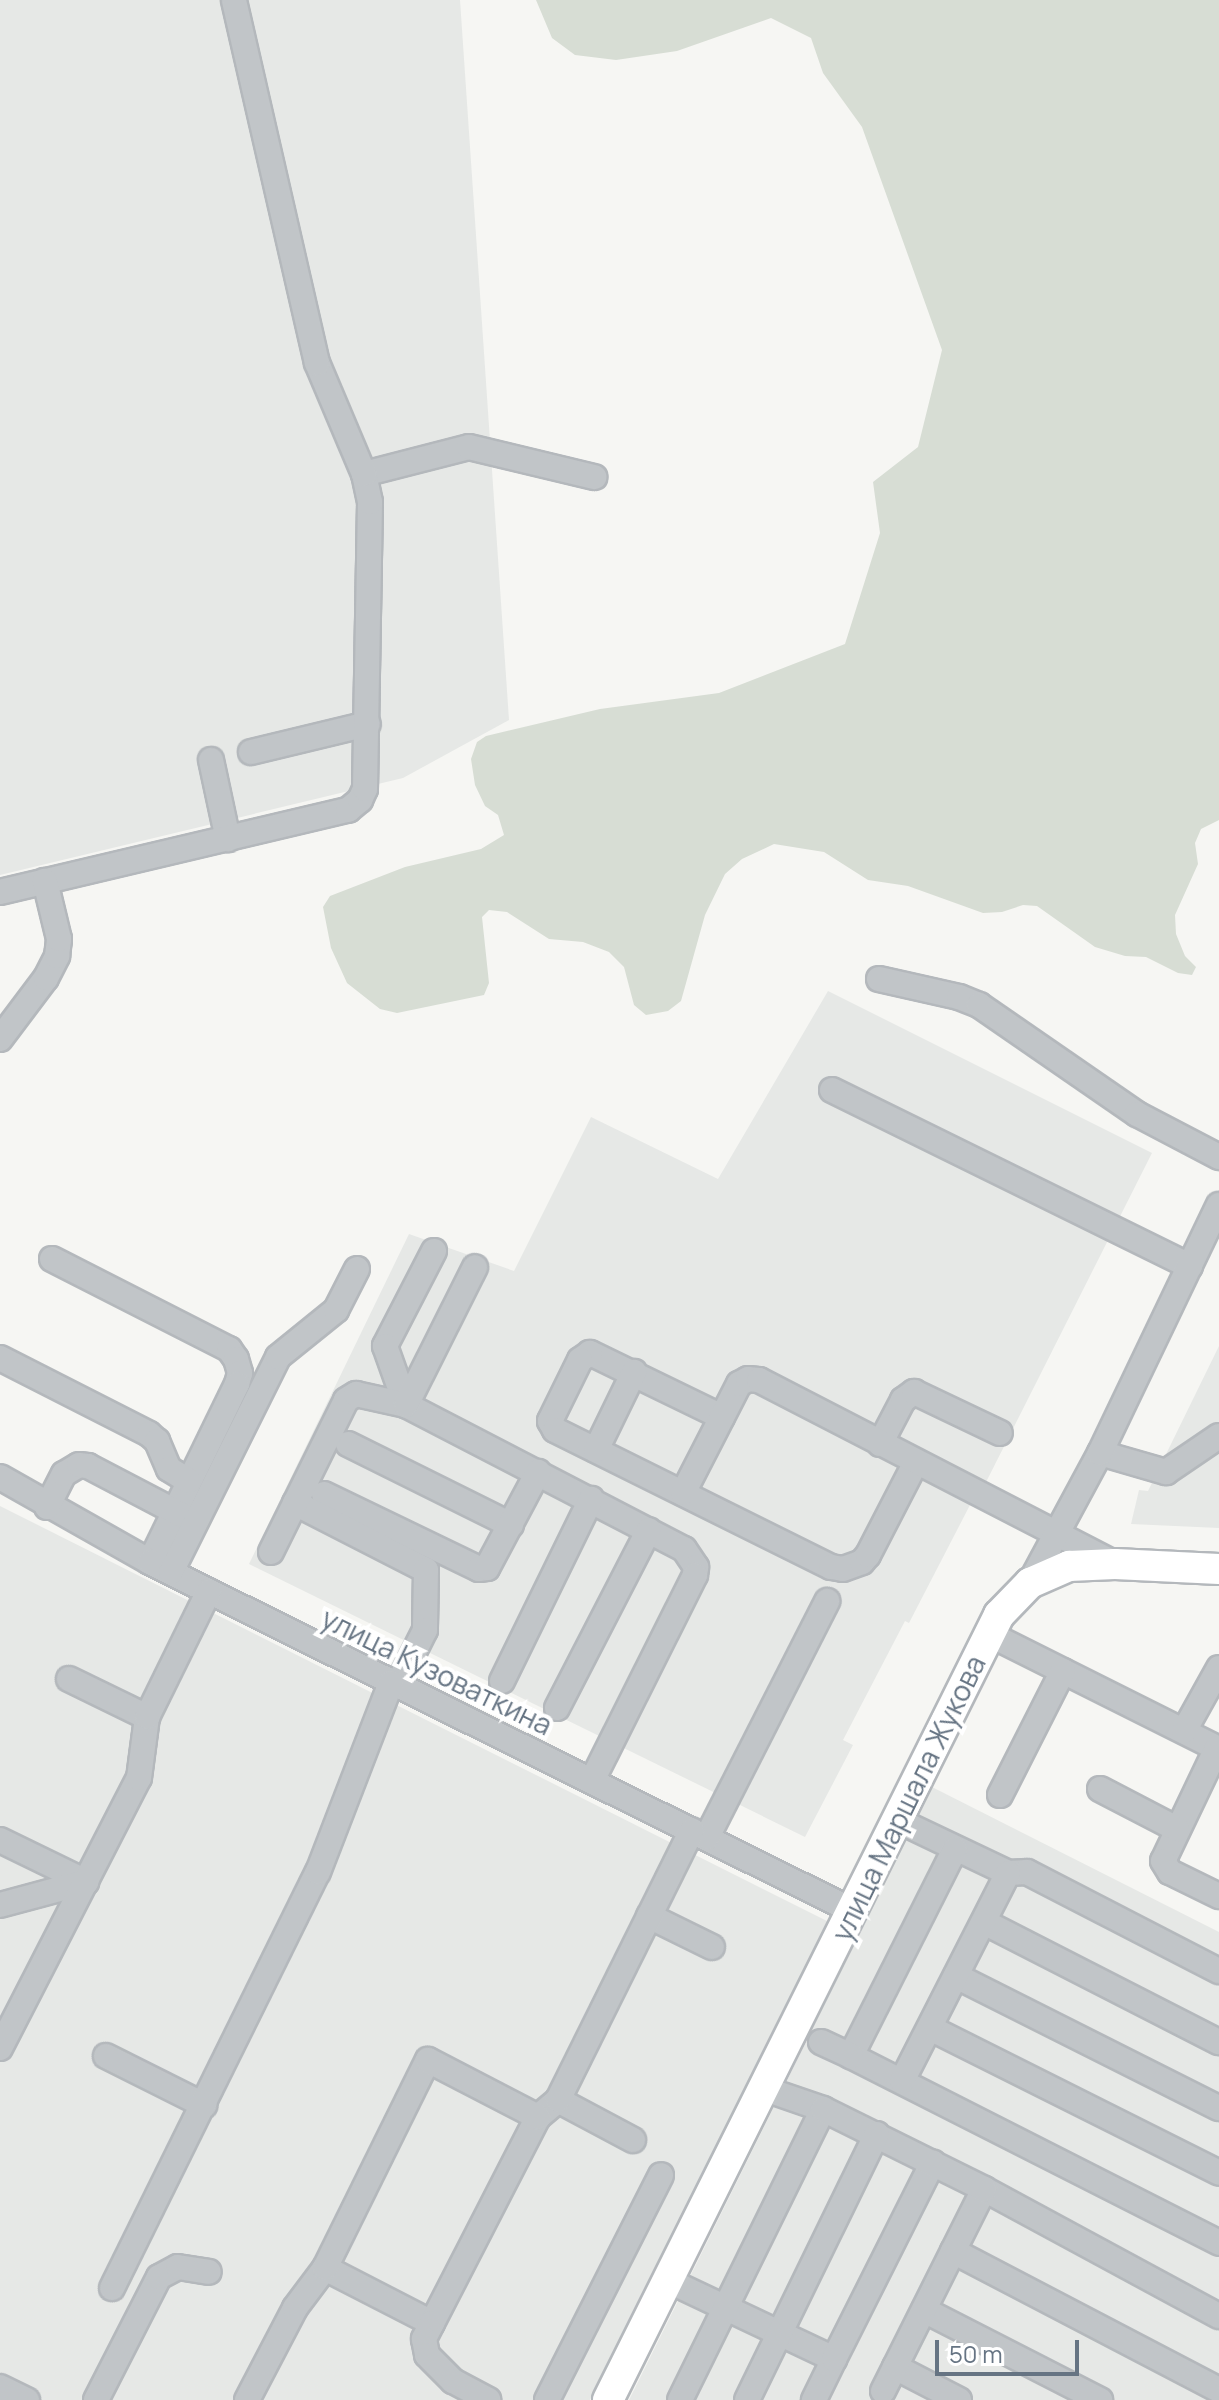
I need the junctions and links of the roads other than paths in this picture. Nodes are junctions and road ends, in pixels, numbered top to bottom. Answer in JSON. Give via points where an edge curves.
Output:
{"nodes":[{"id":1,"x":234,"y":0,"type":"edge"},
{"id":2,"x":364,"y":474,"type":"junction"},
{"id":3,"x":594,"y":477,"type":"dead end"},
{"id":4,"x":368,"y":724,"type":"junction"},
{"id":5,"x":251,"y":752,"type":"dead end"},
{"id":6,"x":211,"y":760,"type":"dead end"},
{"id":7,"x":228,"y":839,"type":"junction"},
{"id":8,"x":45,"y":881,"type":"junction"},
{"id":9,"x":0,"y":892,"type":"edge"},
{"id":10,"x":879,"y":979,"type":"dead end"},
{"id":11,"x":0,"y":1039,"type":"edge"},
{"id":12,"x":832,"y":1090,"type":"dead end"},
{"id":13,"x":1219,"y":1157,"type":"edge"},
{"id":14,"x":1219,"y":1205,"type":"edge"},
{"id":15,"x":434,"y":1251,"type":"dead end"},
{"id":16,"x":52,"y":1259,"type":"dead end"},
{"id":17,"x":1190,"y":1266,"type":"junction"},
{"id":18,"x":475,"y":1267,"type":"dead end"},
{"id":19,"x":357,"y":1269,"type":"dead end"},
{"id":20,"x":0,"y":1358,"type":"edge"},
{"id":21,"x":390,"y":1365,"type":"junction"},
{"id":22,"x":634,"y":1372,"type":"junction"},
{"id":23,"x":375,"y":1396,"type":"junction"},
{"id":24,"x":406,"y":1405,"type":"junction"},
{"id":25,"x":722,"y":1417,"type":"junction"},
{"id":26,"x":1000,"y":1433,"type":"dead end"},
{"id":27,"x":1219,"y":1436,"type":"edge"},
{"id":28,"x":348,"y":1444,"type":"dead end"},
{"id":29,"x":880,"y":1444,"type":"junction"},
{"id":30,"x":596,"y":1450,"type":"junction"},
{"id":31,"x":1100,"y":1453,"type":"junction"},
{"id":32,"x":916,"y":1462,"type":"junction"},
{"id":33,"x":538,"y":1472,"type":"junction"},
{"id":34,"x":0,"y":1477,"type":"edge"},
{"id":35,"x":189,"y":1481,"type":"junction"},
{"id":36,"x":683,"y":1493,"type":"junction"},
{"id":37,"x":324,"y":1494,"type":"dead end"},
{"id":38,"x":591,"y":1499,"type":"junction"},
{"id":39,"x":1075,"y":1499,"type":"junction"},
{"id":40,"x":295,"y":1503,"type":"junction"},
{"id":41,"x":47,"y":1507,"type":"junction"},
{"id":42,"x":185,"y":1517,"type":"junction"},
{"id":43,"x":511,"y":1525,"type":"junction"},
{"id":44,"x":649,"y":1530,"type":"junction"},
{"id":45,"x":1056,"y":1535,"type":"junction"},
{"id":46,"x":271,"y":1552,"type":"dead end"},
{"id":47,"x":1115,"y":1564,"type":"junction"},
{"id":48,"x":160,"y":1567,"type":"junction"},
{"id":49,"x":1219,"y":1569,"type":"edge"},
{"id":50,"x":1030,"y":1583,"type":"junction"},
{"id":51,"x":209,"y":1591,"type":"junction"},
{"id":52,"x":827,"y":1601,"type":"dead end"},
{"id":53,"x":989,"y":1634,"type":"junction"},
{"id":54,"x":1219,"y":1668,"type":"edge"},
{"id":55,"x":1063,"y":1671,"type":"junction"},
{"id":56,"x":69,"y":1679,"type":"dead end"},
{"id":57,"x":502,"y":1681,"type":"dead end"},
{"id":58,"x":394,"y":1684,"type":"junction"},
{"id":59,"x":557,"y":1708,"type":"dead end"},
{"id":60,"x":147,"y":1717,"type":"junction"},
{"id":61,"x":1184,"y":1731,"type":"junction"},
{"id":62,"x":1218,"y":1748,"type":"edge"},
{"id":63,"x":592,"y":1781,"type":"junction"},
{"id":64,"x":1100,"y":1789,"type":"dead end"},
{"id":65,"x":1000,"y":1795,"type":"dead end"},
{"id":66,"x":897,"y":1820,"type":"junction"},
{"id":67,"x":1177,"y":1829,"type":"junction"},
{"id":68,"x":699,"y":1834,"type":"junction"},
{"id":69,"x":0,"y":1840,"type":"edge"},
{"id":70,"x":955,"y":1849,"type":"junction"},
{"id":71,"x":1008,"y":1873,"type":"junction"},
{"id":72,"x":86,"y":1882,"type":"junction"},
{"id":73,"x":1219,"y":1896,"type":"edge"},
{"id":74,"x":0,"y":1905,"type":"edge"},
{"id":75,"x":853,"y":1911,"type":"junction"},
{"id":76,"x":649,"y":1916,"type":"junction"},
{"id":77,"x":984,"y":1922,"type":"junction"},
{"id":78,"x":712,"y":1947,"type":"dead end"},
{"id":79,"x":1219,"y":1971,"type":"edge"},
{"id":80,"x":956,"y":1976,"type":"junction"},
{"id":81,"x":930,"y":2028,"type":"junction"},
{"id":82,"x":821,"y":2042,"type":"dead end"},
{"id":83,"x":1219,"y":2042,"type":"edge"},
{"id":84,"x":0,"y":2048,"type":"edge"},
{"id":85,"x":106,"y":2056,"type":"dead end"},
{"id":86,"x":851,"y":2056,"type":"junction"},
{"id":87,"x":902,"y":2081,"type":"junction"},
{"id":88,"x":762,"y":2088,"type":"junction"},
{"id":89,"x":558,"y":2100,"type":"junction"},
{"id":90,"x":204,"y":2105,"type":"junction"},
{"id":91,"x":1219,"y":2108,"type":"edge"},
{"id":92,"x":823,"y":2109,"type":"junction"},
{"id":93,"x":538,"y":2117,"type":"junction"},
{"id":94,"x":877,"y":2134,"type":"junction"},
{"id":95,"x":633,"y":2140,"type":"dead end"},
{"id":96,"x":933,"y":2162,"type":"junction"},
{"id":97,"x":1219,"y":2173,"type":"edge"},
{"id":98,"x":661,"y":2175,"type":"dead end"},
{"id":99,"x":984,"y":2189,"type":"junction"},
{"id":100,"x":1219,"y":2243,"type":"edge"},
{"id":101,"x":953,"y":2251,"type":"junction"},
{"id":102,"x":325,"y":2268,"type":"junction"},
{"id":103,"x":209,"y":2272,"type":"dead end"},
{"id":104,"x":667,"y":2280,"type":"junction"},
{"id":105,"x":112,"y":2288,"type":"dead end"},
{"id":106,"x":725,"y":2310,"type":"junction"},
{"id":107,"x":924,"y":2310,"type":"junction"},
{"id":108,"x":1219,"y":2316,"type":"edge"},
{"id":109,"x":432,"y":2323,"type":"junction"},
{"id":110,"x":779,"y":2335,"type":"junction"},
{"id":111,"x":834,"y":2359,"type":"junction"},
{"id":112,"x":895,"y":2367,"type":"junction"},
{"id":113,"x":0,"y":2387,"type":"edge"},
{"id":114,"x":1219,"y":2390,"type":"edge"},
{"id":115,"x":883,"y":2391,"type":"dead end"},
{"id":116,"x":27,"y":2400,"type":"edge"},
{"id":117,"x":96,"y":2400,"type":"edge"},
{"id":118,"x":247,"y":2400,"type":"edge"},
{"id":119,"x":488,"y":2400,"type":"edge"},
{"id":120,"x":547,"y":2400,"type":"edge"},
{"id":121,"x":608,"y":2400,"type":"edge"},
{"id":122,"x":680,"y":2400,"type":"edge"},
{"id":123,"x":747,"y":2400,"type":"edge"},
{"id":124,"x":814,"y":2400,"type":"edge"},
{"id":125,"x":959,"y":2400,"type":"edge"},
{"id":126,"x":1100,"y":2400,"type":"edge"}],
"edges":[{"from":1,"to":2,"type":"street","via":[[317,363]]},
{"from":2,"to":3,"type":"street","via":[[469,447]]},
{"from":2,"to":4,"type":"street","via":[[370,502]]},
{"from":4,"to":5,"type":"street"},
{"from":4,"to":7,"type":"street","via":[[365,789],[348,810]]},
{"from":6,"to":7,"type":"street"},
{"from":7,"to":8,"type":"street"},
{"from":8,"to":9,"type":"street"},
{"from":8,"to":11,"type":"street","via":[[59,939],[57,956]]},
{"from":10,"to":13,"type":"street","via":[[979,1005],[1137,1114]]},
{"from":12,"to":17,"type":"street"},
{"from":14,"to":17,"type":"street","name":"улица Маршала Жукова"},
{"from":15,"to":21,"type":"street","via":[[385,1346]]},
{"from":16,"to":35,"type":"street","via":[[229,1349],[236,1359],[237,1384]]},
{"from":17,"to":31,"type":"street","name":"улица Маршала Жукова"},
{"from":18,"to":24,"type":"street"},
{"from":19,"to":42,"type":"street","via":[[336,1310],[278,1357]]},
{"from":20,"to":35,"type":"street","via":[[149,1434],[169,1469]]},
{"from":21,"to":23,"type":"street"},
{"from":21,"to":24,"type":"street"},
{"from":22,"to":25,"type":"street"},
{"from":22,"to":30,"type":"street"},
{"from":22,"to":30,"type":"street","via":[[597,1354],[583,1355],[550,1417],[555,1430]]},
{"from":23,"to":24,"type":"street"},
{"from":23,"to":40,"type":"street","via":[[356,1394],[346,1400]]},
{"from":24,"to":33,"type":"street"},
{"from":25,"to":29,"type":"street","via":[[739,1384],[759,1380]]},
{"from":25,"to":36,"type":"street"},
{"from":26,"to":29,"type":"street","via":[[914,1392],[903,1400]]},
{"from":27,"to":31,"type":"street","via":[[1162,1473]]},
{"from":28,"to":43,"type":"street"},
{"from":29,"to":32,"type":"street"},
{"from":30,"to":36,"type":"street"},
{"from":31,"to":39,"type":"street","name":"улица Маршала Жукова"},
{"from":32,"to":36,"type":"street","via":[[868,1555],[843,1569]]},
{"from":32,"to":45,"type":"street"},
{"from":33,"to":38,"type":"street"},
{"from":33,"to":43,"type":"street"},
{"from":34,"to":41,"type":"street","name":"улица Кузоваткина"},
{"from":35,"to":42,"type":"street"},
{"from":37,"to":43,"type":"street","via":[[479,1569],[492,1563]]},
{"from":38,"to":44,"type":"street"},
{"from":38,"to":57,"type":"street"},
{"from":39,"to":45,"type":"street","name":"улица Маршала Жукова"},
{"from":39,"to":47,"type":"street","via":[[1084,1534]]},
{"from":40,"to":46,"type":"street"},
{"from":40,"to":58,"type":"street","via":[[426,1570],[425,1630]]},
{"from":41,"to":42,"type":"street","via":[[64,1474],[79,1465]]},
{"from":41,"to":48,"type":"street","name":"улица Кузоваткина"},
{"from":42,"to":48,"type":"street"},
{"from":44,"to":59,"type":"street"},
{"from":44,"to":63,"type":"street","via":[[684,1549],[692,1557],[695,1575]]},
{"from":45,"to":47,"type":"street"},
{"from":45,"to":50,"type":"street","name":"улица Маршала Жукова"},
{"from":47,"to":49,"type":"main road"},
{"from":47,"to":50,"type":"main road","via":[[1069,1566]]},
{"from":48,"to":51,"type":"street","name":"улица Кузоваткина"},
{"from":50,"to":53,"type":"main road","name":"улица Маршала Жукова","via":[[1007,1605]]},
{"from":51,"to":58,"type":"street","name":"улица Кузоваткина"},
{"from":51,"to":60,"type":"street"},
{"from":52,"to":68,"type":"street"},
{"from":53,"to":55,"type":"street"},
{"from":53,"to":66,"type":"main road","name":"улица Маршала Жукова"},
{"from":54,"to":61,"type":"street"},
{"from":55,"to":61,"type":"street"},
{"from":55,"to":65,"type":"street"},
{"from":56,"to":60,"type":"street"},
{"from":58,"to":63,"type":"street","name":"улица Кузоваткина"},
{"from":58,"to":90,"type":"street","via":[[318,1872]]},
{"from":60,"to":72,"type":"street","via":[[139,1778]]},
{"from":61,"to":62,"type":"street"},
{"from":62,"to":67,"type":"street"},
{"from":63,"to":68,"type":"street","name":"улица Кузоваткина"},
{"from":64,"to":67,"type":"street"},
{"from":66,"to":70,"type":"street"},
{"from":66,"to":75,"type":"main road","name":"улица Маршала Жукова"},
{"from":67,"to":73,"type":"street","via":[[1165,1853],[1166,1867]]},
{"from":68,"to":75,"type":"street","name":"улица Кузоваткина"},
{"from":68,"to":76,"type":"street"},
{"from":69,"to":72,"type":"street"},
{"from":70,"to":71,"type":"street"},
{"from":70,"to":86,"type":"street"},
{"from":71,"to":77,"type":"street"},
{"from":71,"to":79,"type":"street","via":[[1027,1872]]},
{"from":72,"to":74,"type":"street"},
{"from":72,"to":84,"type":"street"},
{"from":75,"to":88,"type":"main road","name":"улица Маршала Жукова"},
{"from":76,"to":78,"type":"street"},
{"from":76,"to":89,"type":"street"},
{"from":77,"to":80,"type":"street"},
{"from":77,"to":83,"type":"street"},
{"from":80,"to":81,"type":"street"},
{"from":80,"to":91,"type":"street"},
{"from":81,"to":87,"type":"street"},
{"from":81,"to":97,"type":"street"},
{"from":82,"to":86,"type":"street"},
{"from":85,"to":90,"type":"street"},
{"from":86,"to":87,"type":"street"},
{"from":87,"to":100,"type":"street"},
{"from":88,"to":92,"type":"street"},
{"from":88,"to":104,"type":"main road","name":"улица Маршала Жукова"},
{"from":89,"to":93,"type":"street"},
{"from":89,"to":95,"type":"street"},
{"from":90,"to":105,"type":"street"},
{"from":92,"to":94,"type":"street"},
{"from":92,"to":106,"type":"street"},
{"from":93,"to":102,"type":"street","via":[[428,2060]]},
{"from":93,"to":109,"type":"street"},
{"from":94,"to":96,"type":"street"},
{"from":94,"to":110,"type":"street"},
{"from":96,"to":99,"type":"street"},
{"from":96,"to":111,"type":"street"},
{"from":98,"to":120,"type":"street"},
{"from":99,"to":101,"type":"street"},
{"from":99,"to":108,"type":"street"},
{"from":101,"to":107,"type":"street"},
{"from":101,"to":114,"type":"street"},
{"from":102,"to":109,"type":"street"},
{"from":102,"to":118,"type":"street","via":[[295,2308]]},
{"from":103,"to":117,"type":"street","via":[[178,2267],[159,2277]]},
{"from":104,"to":106,"type":"street"},
{"from":104,"to":121,"type":"main road","name":"улица Маршала Жукова"},
{"from":106,"to":110,"type":"street"},
{"from":106,"to":122,"type":"street"},
{"from":107,"to":112,"type":"street"},
{"from":107,"to":126,"type":"street"},
{"from":109,"to":119,"type":"street","via":[[424,2339],[427,2355],[453,2381]]},
{"from":110,"to":111,"type":"street"},
{"from":110,"to":123,"type":"street"},
{"from":111,"to":124,"type":"street"},
{"from":112,"to":115,"type":"street"},
{"from":112,"to":125,"type":"street"},
{"from":113,"to":116,"type":"street"}]}
